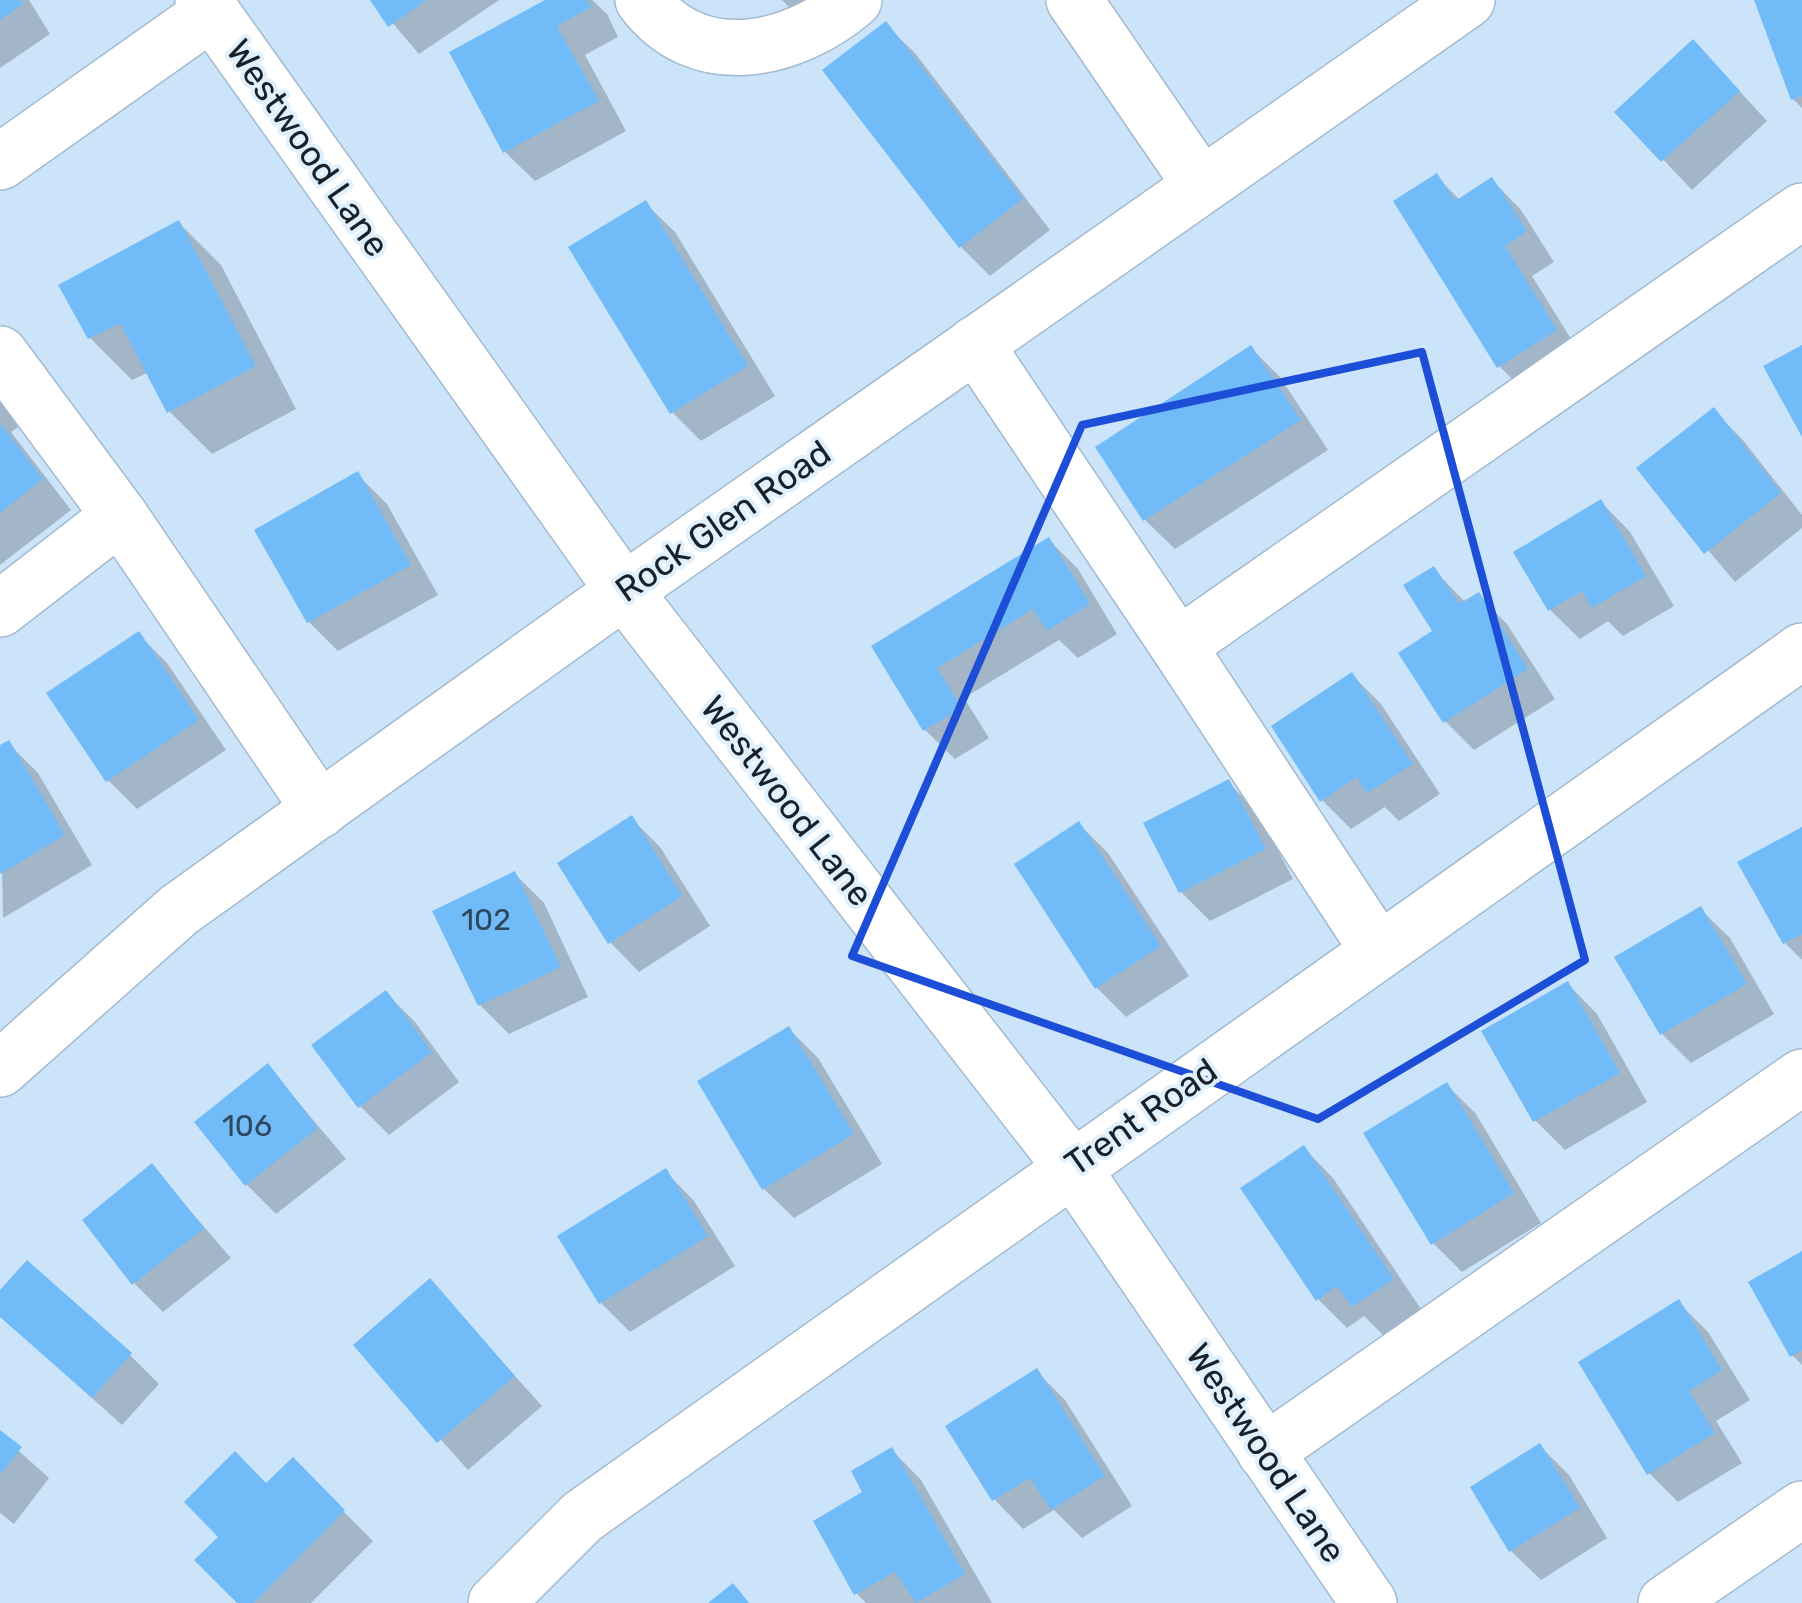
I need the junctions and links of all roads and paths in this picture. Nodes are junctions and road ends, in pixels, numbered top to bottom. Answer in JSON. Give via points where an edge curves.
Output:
{"nodes":[{"id":1,"x":643,"y":0,"type":"edge"},
{"id":2,"x":854,"y":0,"type":"edge"},
{"id":3,"x":1074,"y":0,"type":"edge"},
{"id":4,"x":1467,"y":0,"type":"edge"},
{"id":5,"x":208,"y":6,"type":"edge"},
{"id":6,"x":0,"y":162,"type":"edge"},
{"id":7,"x":1201,"y":185,"type":"junction"},
{"id":8,"x":1802,"y":211,"type":"edge"},
{"id":9,"x":974,"y":344,"type":"junction"},
{"id":10,"x":0,"y":354,"type":"edge"},
{"id":11,"x":120,"y":516,"type":"junction"},
{"id":12,"x":624,"y":590,"type":"junction"},
{"id":13,"x":0,"y":609,"type":"edge"},
{"id":14,"x":1178,"y":646,"type":"junction"},
{"id":15,"x":1802,"y":651,"type":"edge"},
{"id":16,"x":320,"y":810,"type":"junction"},
{"id":17,"x":1378,"y":950,"type":"junction"},
{"id":18,"x":0,"y":1069,"type":"edge"},
{"id":19,"x":1802,"y":1077,"type":"edge"},
{"id":20,"x":1071,"y":1166,"type":"junction"},
{"id":21,"x":1265,"y":1452,"type":"junction"},
{"id":22,"x":1802,"y":1509,"type":"edge"},
{"id":23,"x":496,"y":1603,"type":"edge"},
{"id":24,"x":1369,"y":1603,"type":"edge"},
{"id":25,"x":1666,"y":1603,"type":"edge"}],
"edges":[{"from":1,"to":2,"type":"street","via":[[662,25],[706,48],[770,45]]},
{"from":3,"to":7,"type":"street"},
{"from":4,"to":7,"type":"street","name":"Rock Glen Road"},
{"from":5,"to":6,"type":"street"},
{"from":5,"to":12,"type":"street","name":"Westwood Lane"},
{"from":7,"to":9,"type":"street","name":"Rock Glen Road"},
{"from":8,"to":14,"type":"street"},
{"from":9,"to":12,"type":"street","name":"Rock Glen Road"},
{"from":9,"to":14,"type":"street"},
{"from":10,"to":11,"type":"street"},
{"from":11,"to":13,"type":"street"},
{"from":11,"to":16,"type":"street"},
{"from":12,"to":16,"type":"street","name":"Rock Glen Road"},
{"from":12,"to":20,"type":"street","name":"Westwood Lane"},
{"from":14,"to":17,"type":"street"},
{"from":15,"to":17,"type":"street","name":"Trent Road"},
{"from":16,"to":18,"type":"street","name":"Rock Glen Road","via":[[179,910]]},
{"from":17,"to":20,"type":"street","name":"Trent Road"},
{"from":19,"to":21,"type":"street"},
{"from":20,"to":21,"type":"street","name":"Westwood Lane"},
{"from":20,"to":23,"type":"street","name":"Trent Road","via":[[582,1517]]},
{"from":21,"to":24,"type":"street","name":"Westwood Lane"},
{"from":22,"to":25,"type":"street"}]}
